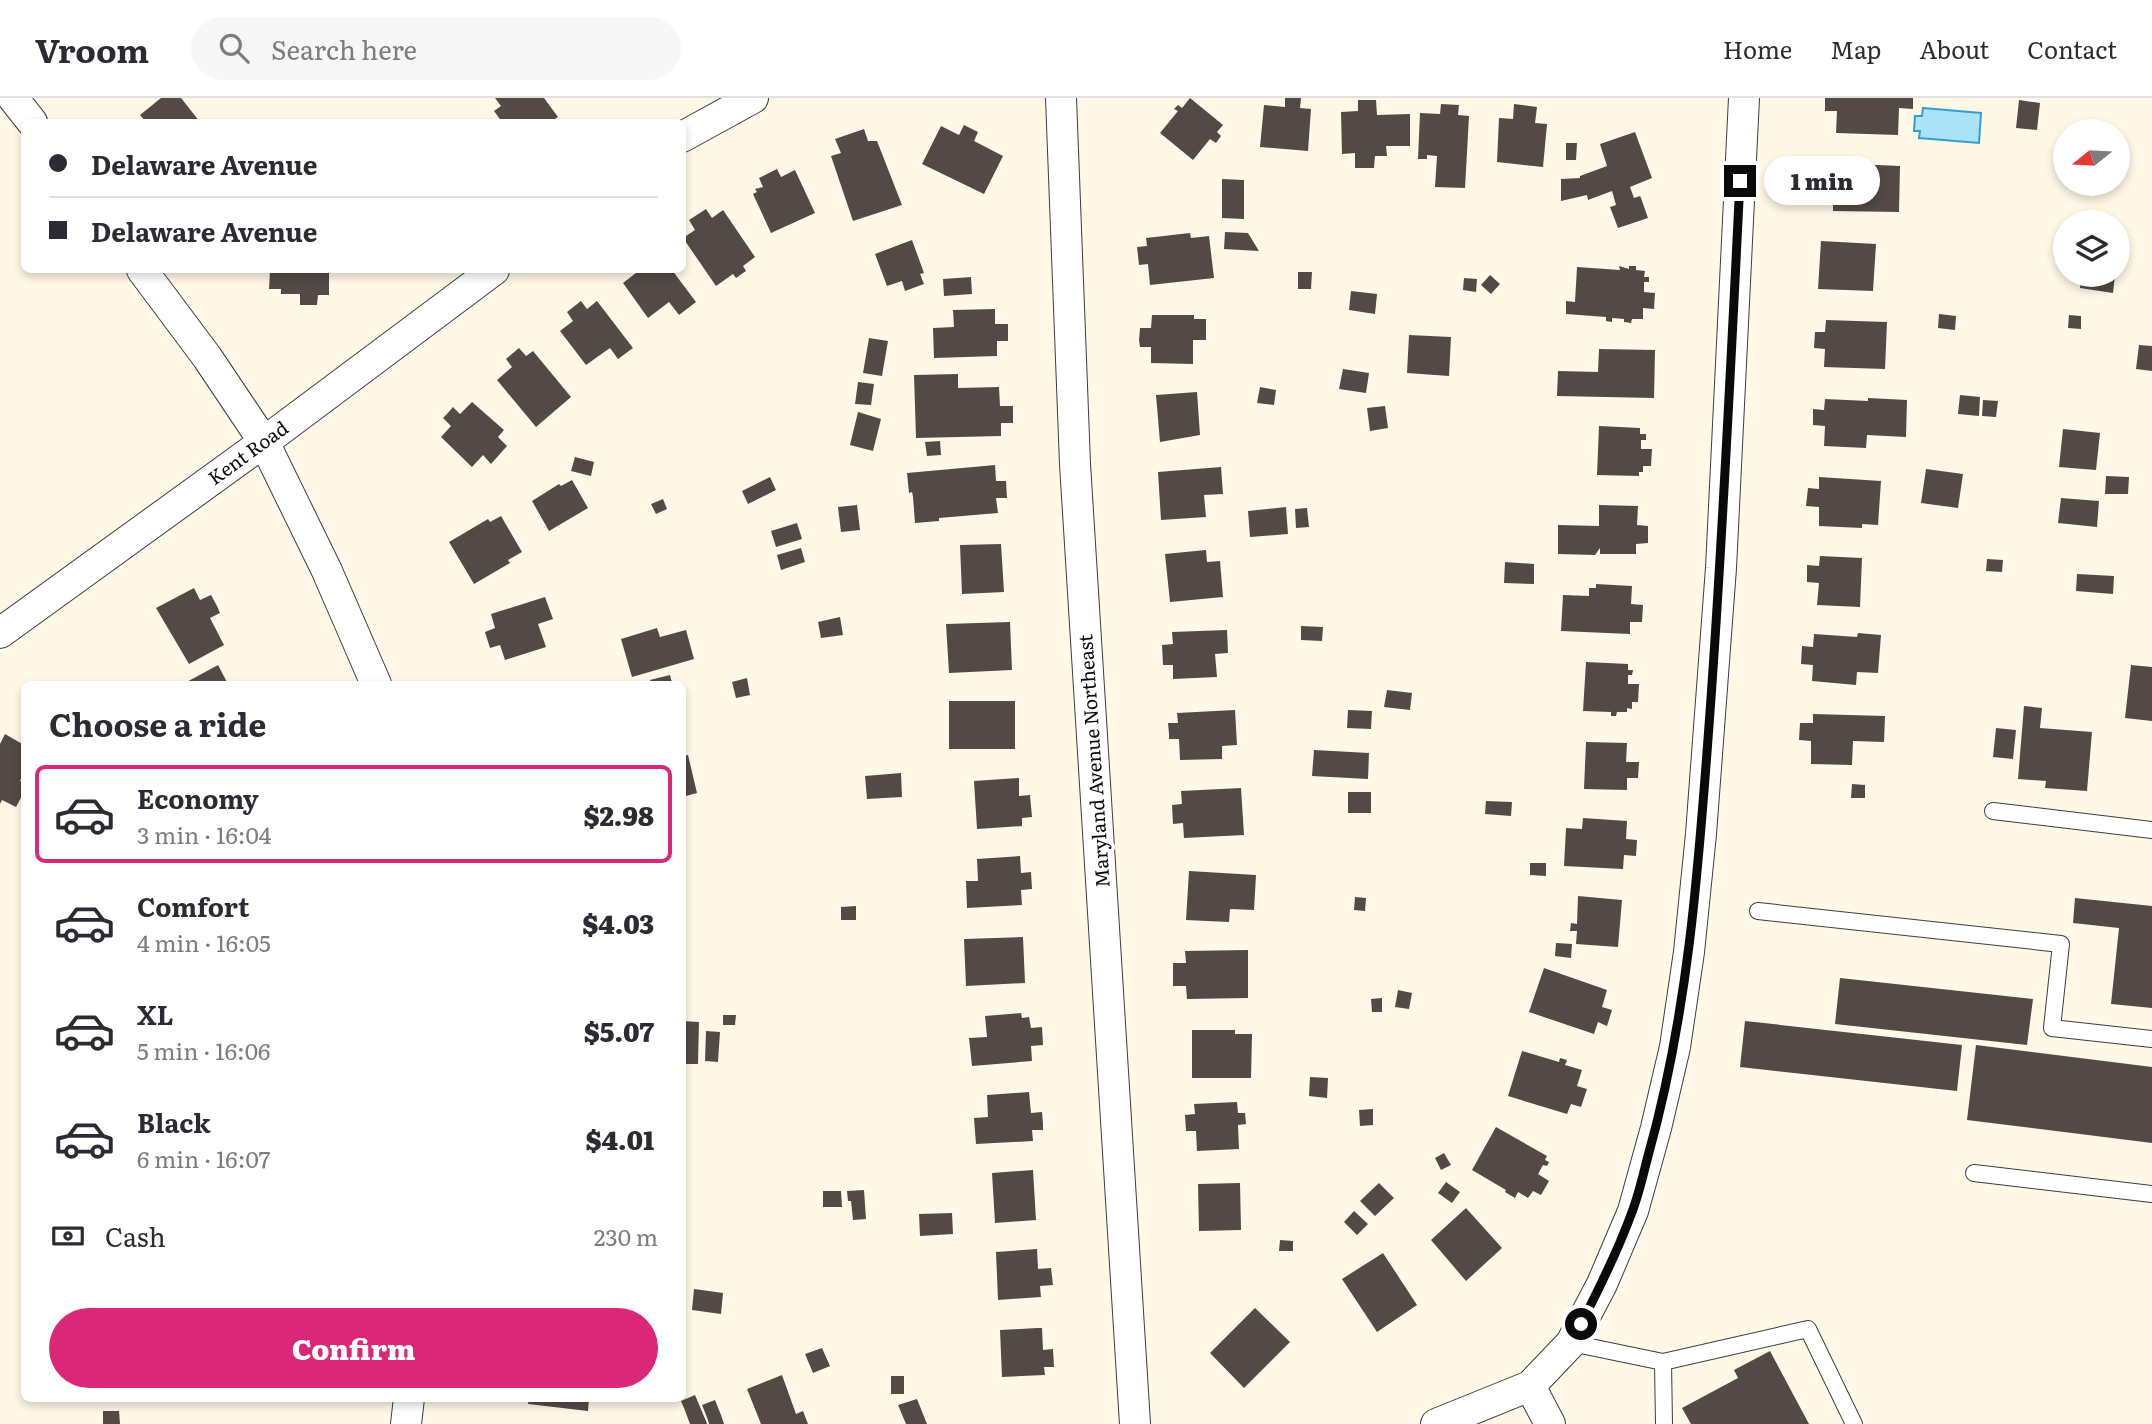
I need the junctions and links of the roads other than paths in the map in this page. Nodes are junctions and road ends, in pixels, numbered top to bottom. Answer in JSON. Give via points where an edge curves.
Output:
{"nodes":[{"id":1,"x":13,"y":98,"type":"edge"},
{"id":2,"x":753,"y":98,"type":"edge"},
{"id":3,"x":1061,"y":98,"type":"edge"},
{"id":4,"x":1744,"y":98,"type":"edge"},
{"id":5,"x":30,"y":119,"type":"edge"},
{"id":6,"x":686,"y":135,"type":"edge"},
{"id":7,"x":144,"y":273,"type":"edge"},
{"id":8,"x":491,"y":273,"type":"edge"},
{"id":9,"x":264,"y":442,"type":"junction"},
{"id":10,"x":0,"y":633,"type":"edge"},
{"id":11,"x":375,"y":681,"type":"edge"},
{"id":12,"x":1993,"y":811,"type":"dead end"},
{"id":13,"x":2152,"y":830,"type":"edge"},
{"id":14,"x":1758,"y":911,"type":"dead end"},
{"id":15,"x":2152,"y":1039,"type":"edge"},
{"id":16,"x":1974,"y":1173,"type":"dead end"},
{"id":17,"x":2152,"y":1194,"type":"edge"},
{"id":18,"x":1571,"y":1343,"type":"junction"},
{"id":19,"x":1662,"y":1362,"type":"junction"},
{"id":20,"x":1530,"y":1386,"type":"junction"},
{"id":21,"x":409,"y":1402,"type":"edge"},
{"id":22,"x":406,"y":1424,"type":"edge"},
{"id":23,"x":1135,"y":1424,"type":"edge"},
{"id":24,"x":1436,"y":1424,"type":"edge"},
{"id":25,"x":1550,"y":1424,"type":"edge"},
{"id":26,"x":1664,"y":1424,"type":"edge"},
{"id":27,"x":1854,"y":1424,"type":"edge"}],
"edges":[{"from":1,"to":5,"type":"street"},
{"from":2,"to":6,"type":"street"},
{"from":3,"to":23,"type":"street","name":"Maryland Avenue Northeast","via":[[1075,464]]},
{"from":4,"to":18,"type":"street","via":[[1721,568],[1689,952],[1675,1047],[1633,1211]]},
{"from":7,"to":9,"type":"street"},
{"from":8,"to":9,"type":"street","name":"Kent Road"},
{"from":9,"to":10,"type":"street","name":"Kent Road"},
{"from":9,"to":11,"type":"street"},
{"from":12,"to":13,"type":"lane"},
{"from":14,"to":15,"type":"lane","via":[[2061,944],[2052,1028]]},
{"from":16,"to":17,"type":"lane"},
{"from":18,"to":19,"type":"lane"},
{"from":18,"to":20,"type":"street"},
{"from":19,"to":26,"type":"lane"},
{"from":19,"to":27,"type":"lane","via":[[1808,1329]]},
{"from":20,"to":24,"type":"street"},
{"from":20,"to":25,"type":"street"},
{"from":21,"to":22,"type":"street"}]}
